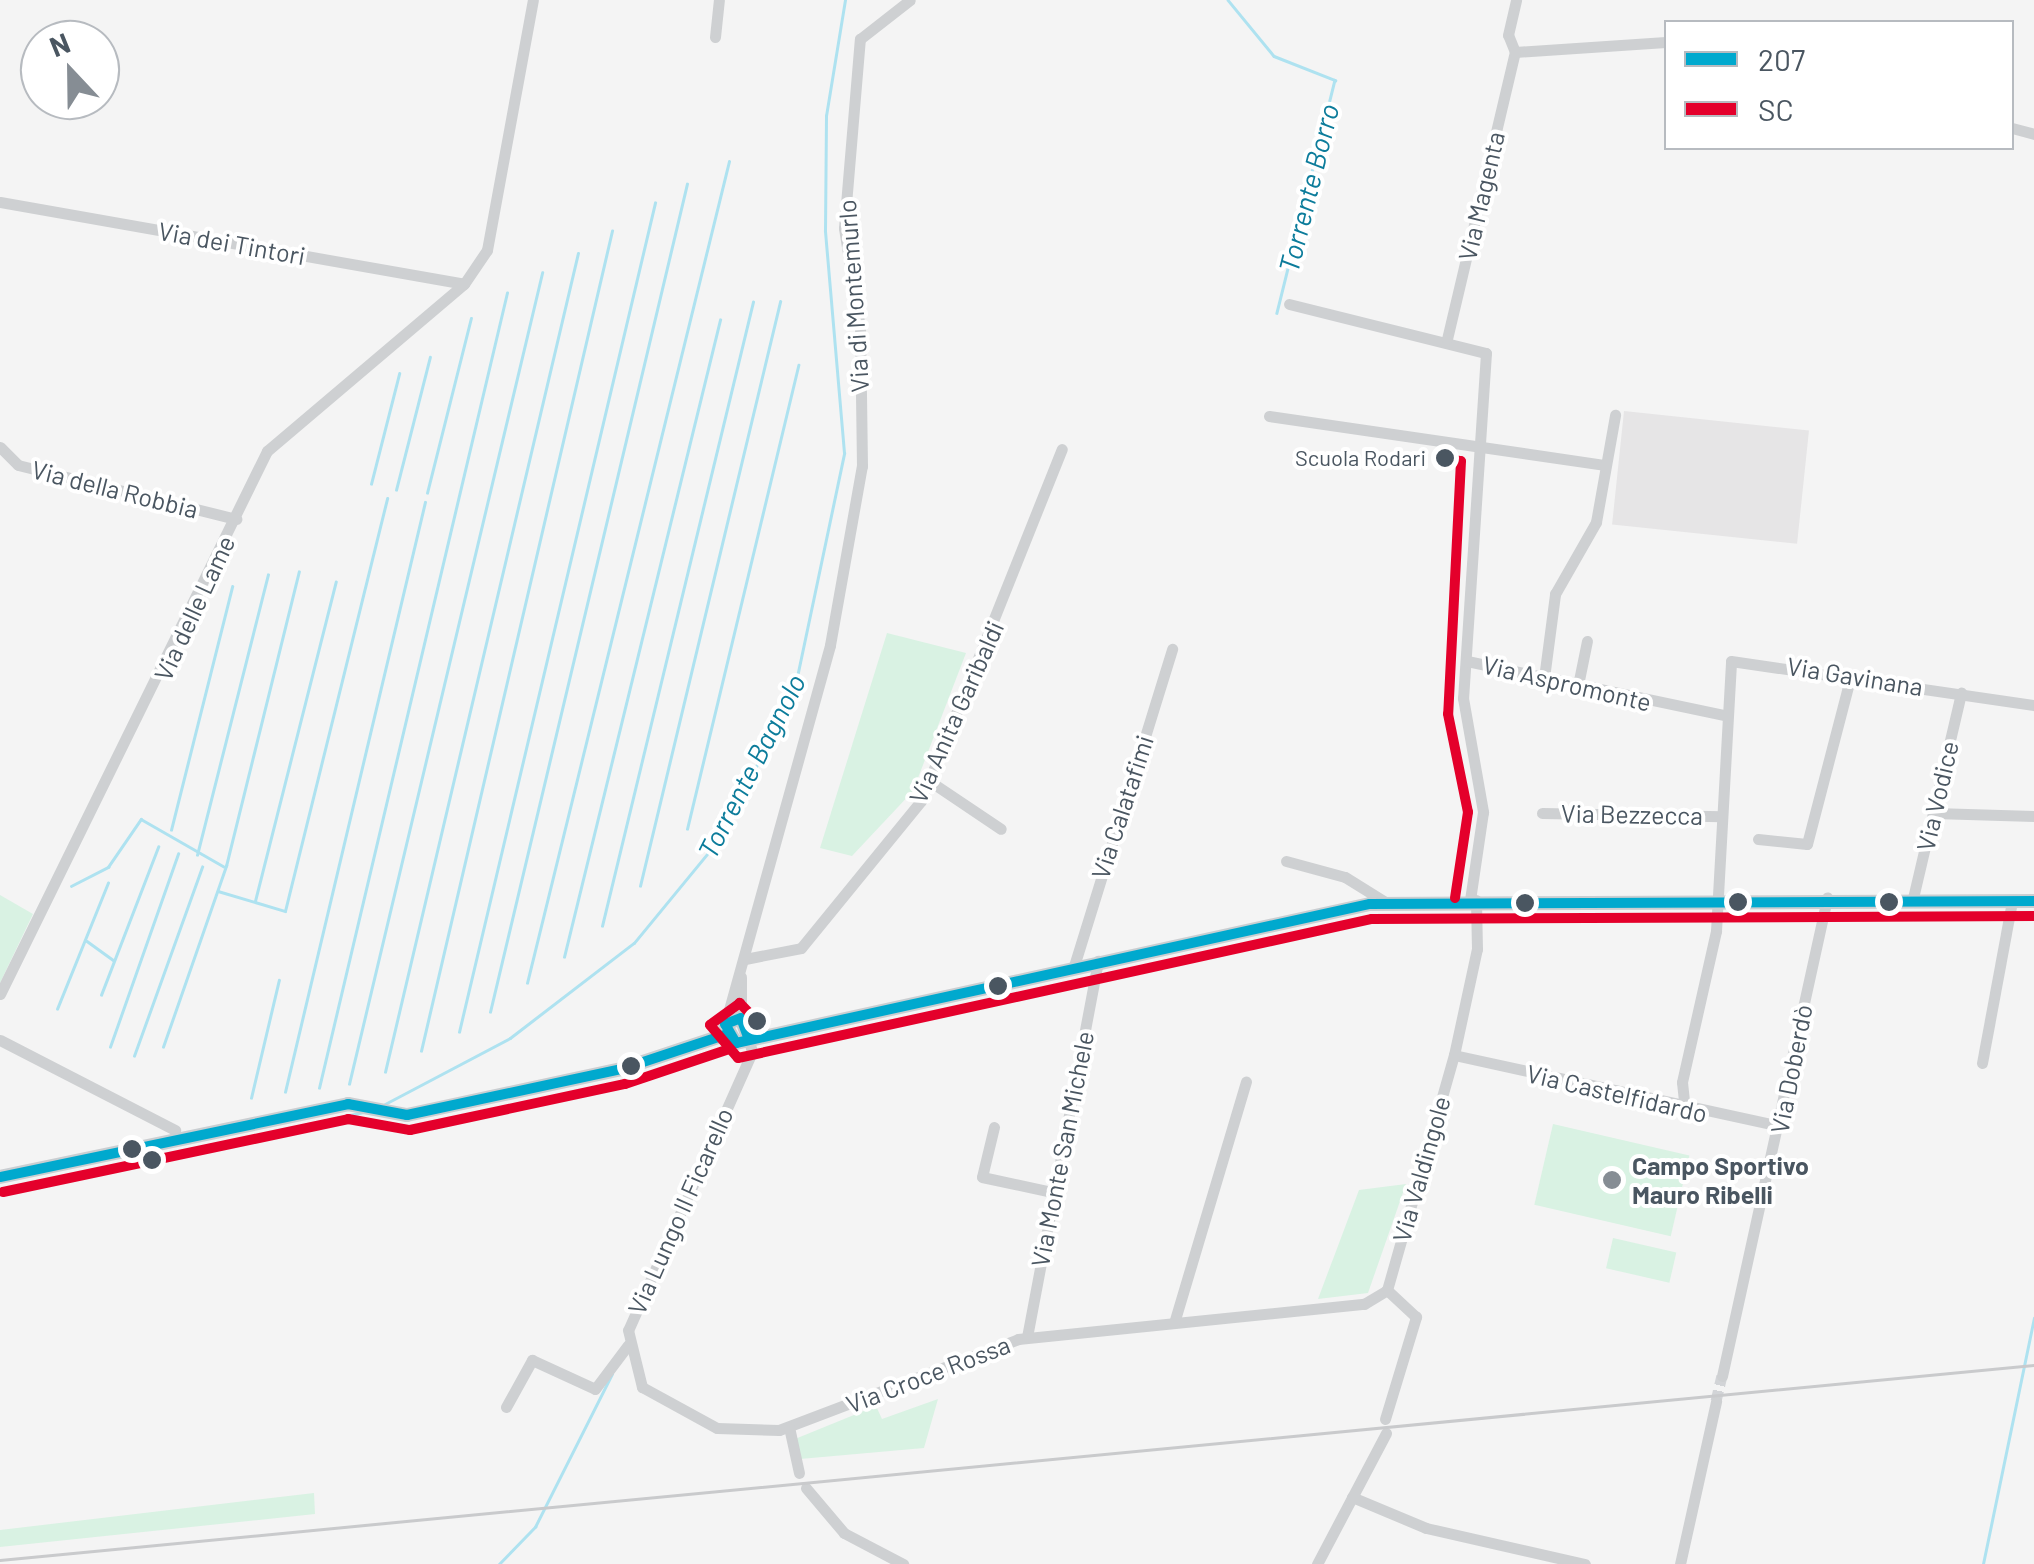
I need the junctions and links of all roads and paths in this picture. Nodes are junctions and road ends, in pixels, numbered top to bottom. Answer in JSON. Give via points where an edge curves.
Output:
{"nodes":[{"id":1,"x":533,"y":0,"type":"edge"},
{"id":2,"x":719,"y":0,"type":"edge"},
{"id":3,"x":910,"y":0,"type":"edge"},
{"id":4,"x":1516,"y":0,"type":"edge"},
{"id":5,"x":715,"y":37,"type":"dead end"},
{"id":6,"x":1664,"y":42,"type":"edge"},
{"id":7,"x":1515,"y":52,"type":"junction"},
{"id":8,"x":0,"y":202,"type":"edge"},
{"id":9,"x":464,"y":284,"type":"junction"},
{"id":10,"x":1289,"y":304,"type":"dead end"},
{"id":11,"x":1448,"y":339,"type":"junction"},
{"id":12,"x":1615,"y":415,"type":"dead end"},
{"id":13,"x":1269,"y":416,"type":"dead end"},
{"id":14,"x":0,"y":447,"type":"edge"},
{"id":15,"x":1477,"y":448,"type":"junction"},
{"id":16,"x":1062,"y":449,"type":"dead end"},
{"id":17,"x":1605,"y":465,"type":"junction"},
{"id":18,"x":236,"y":519,"type":"junction"},
{"id":19,"x":1587,"y":641,"type":"dead end"},
{"id":20,"x":1172,"y":649,"type":"dead end"},
{"id":21,"x":1468,"y":661,"type":"junction"},
{"id":22,"x":1851,"y":675,"type":"junction"},
{"id":23,"x":1544,"y":678,"type":"junction"},
{"id":24,"x":1577,"y":690,"type":"junction"},
{"id":25,"x":1961,"y":694,"type":"junction"},
{"id":26,"x":2034,"y":704,"type":"edge"},
{"id":27,"x":1724,"y":716,"type":"junction"},
{"id":28,"x":930,"y":782,"type":"junction"},
{"id":29,"x":1934,"y":812,"type":"junction"},
{"id":30,"x":1542,"y":813,"type":"dead end"},
{"id":31,"x":1722,"y":816,"type":"junction"},
{"id":32,"x":2034,"y":816,"type":"edge"},
{"id":33,"x":1001,"y":829,"type":"dead end"},
{"id":34,"x":1758,"y":838,"type":"dead end"},
{"id":35,"x":1286,"y":861,"type":"dead end"},
{"id":36,"x":1720,"y":897,"type":"junction"},
{"id":37,"x":1827,"y":897,"type":"junction"},
{"id":38,"x":1912,"y":898,"type":"junction"},
{"id":39,"x":1473,"y":900,"type":"junction"},
{"id":40,"x":2012,"y":901,"type":"junction"},
{"id":41,"x":2034,"y":901,"type":"edge"},
{"id":42,"x":1387,"y":904,"type":"junction"},
{"id":43,"x":745,"y":959,"type":"junction"},
{"id":44,"x":1098,"y":961,"type":"junction"},
{"id":45,"x":1074,"y":966,"type":"junction"},
{"id":46,"x":1,"y":994,"type":"edge"},
{"id":47,"x":737,"y":1030,"type":"junction"},
{"id":48,"x":0,"y":1040,"type":"edge"},
{"id":49,"x":1454,"y":1055,"type":"junction"},
{"id":50,"x":1982,"y":1063,"type":"dead end"},
{"id":51,"x":1246,"y":1082,"type":"dead end"},
{"id":52,"x":1682,"y":1082,"type":"junction"},
{"id":53,"x":1634,"y":1100,"type":"junction"},
{"id":54,"x":1703,"y":1114,"type":"junction"},
{"id":55,"x":1781,"y":1126,"type":"junction"},
{"id":56,"x":994,"y":1127,"type":"dead end"},
{"id":57,"x":174,"y":1130,"type":"dead end"},
{"id":58,"x":0,"y":1177,"type":"edge"},
{"id":59,"x":1052,"y":1192,"type":"junction"},
{"id":60,"x":1387,"y":1290,"type":"junction"},
{"id":61,"x":1174,"y":1323,"type":"junction"},
{"id":62,"x":1027,"y":1337,"type":"junction"},
{"id":63,"x":628,"y":1345,"type":"junction"},
{"id":64,"x":1722,"y":1376,"type":"tunnel mouth"},
{"id":65,"x":1716,"y":1400,"type":"tunnel mouth"},
{"id":66,"x":506,"y":1406,"type":"dead end"},
{"id":67,"x":1385,"y":1419,"type":"dead end"},
{"id":68,"x":789,"y":1427,"type":"junction"},
{"id":69,"x":1386,"y":1433,"type":"dead end"},
{"id":70,"x":799,"y":1473,"type":"dead end"},
{"id":71,"x":806,"y":1488,"type":"dead end"},
{"id":72,"x":1352,"y":1497,"type":"junction"},
{"id":73,"x":903,"y":1564,"type":"edge"},
{"id":74,"x":1317,"y":1564,"type":"edge"},
{"id":75,"x":1585,"y":1564,"type":"edge"},
{"id":76,"x":1680,"y":1564,"type":"edge"}],
"edges":[{"from":1,"to":9,"type":"street","name":"Via delle Lame","via":[[490,242]]},
{"from":2,"to":5,"type":"street"},
{"from":3,"to":43,"type":"street","name":"Via di Montemurlo","via":[[869,28],[845,132],[862,466],[830,645]]},
{"from":4,"to":7,"type":"street","name":"Via Magenta","via":[[1508,35]]},
{"from":6,"to":7,"type":"street"},
{"from":7,"to":11,"type":"street","name":"Via Magenta"},
{"from":8,"to":9,"type":"street","name":"Via dei Tintori"},
{"from":9,"to":18,"type":"street","name":"Via delle Lame","via":[[285,428]]},
{"from":10,"to":11,"type":"street"},
{"from":11,"to":15,"type":"street","name":"Via Valdingole","via":[[1486,352]]},
{"from":12,"to":17,"type":"street"},
{"from":13,"to":15,"type":"street"},
{"from":14,"to":18,"type":"street","name":"Via della Robbia","via":[[18,465]]},
{"from":15,"to":17,"type":"street"},
{"from":15,"to":21,"type":"street","name":"Via Valdingole"},
{"from":16,"to":28,"type":"street","name":"Via Anita Garibaldi"},
{"from":17,"to":23,"type":"street","via":[[1596,522],[1555,594]]},
{"from":18,"to":46,"type":"street","name":"Via delle Lame"},
{"from":19,"to":24,"type":"street"},
{"from":20,"to":45,"type":"street","name":"Via Calatafimi"},
{"from":21,"to":23,"type":"street","name":"Via Aspromonte"},
{"from":21,"to":39,"type":"street","name":"Via Valdingole","via":[[1463,714],[1482,812]]},
{"from":22,"to":25,"type":"street","name":"Via Gavinana"},
{"from":22,"to":27,"type":"street","name":"Via Gavinana","via":[[1734,659]]},
{"from":22,"to":34,"type":"street","via":[[1807,844]]},
{"from":23,"to":24,"type":"street","name":"Via Aspromonte"},
{"from":24,"to":27,"type":"street","name":"Via Aspromonte"},
{"from":25,"to":26,"type":"street","name":"Via Gavinana"},
{"from":25,"to":29,"type":"street","name":"Via Vodice"},
{"from":27,"to":31,"type":"street"},
{"from":28,"to":33,"type":"street"},
{"from":28,"to":43,"type":"street","name":"Via Anita Garibaldi","via":[[802,948]]},
{"from":29,"to":32,"type":"street"},
{"from":29,"to":38,"type":"street","name":"Via Vodice"},
{"from":30,"to":31,"type":"street","name":"Via Bezzecca"},
{"from":31,"to":36,"type":"street"},
{"from":35,"to":42,"type":"street","via":[[1345,877]]},
{"from":36,"to":37,"type":"main road"},
{"from":36,"to":39,"type":"main road"},
{"from":36,"to":52,"type":"street"},
{"from":37,"to":38,"type":"main road"},
{"from":37,"to":55,"type":"street","name":"Via Doberdò"},
{"from":38,"to":40,"type":"main road"},
{"from":39,"to":42,"type":"main road"},
{"from":39,"to":49,"type":"street","name":"Via Valdingole","via":[[1477,949]]},
{"from":40,"to":41,"type":"main road"},
{"from":40,"to":50,"type":"street"},
{"from":42,"to":44,"type":"main road"},
{"from":43,"to":47,"type":"street","name":"Via di Montemurlo"},
{"from":44,"to":45,"type":"main road"},
{"from":44,"to":59,"type":"street","name":"Via Monte San Michele"},
{"from":45,"to":47,"type":"main road","via":[[790,1026]]},
{"from":47,"to":58,"type":"main road","via":[[622,1070],[390,1116],[367,1106]]},
{"from":47,"to":63,"type":"street","name":"Via Lungo Il Ficarello","via":[[753,1048]]},
{"from":48,"to":57,"type":"street"},
{"from":49,"to":53,"type":"street","name":"Via Castelfidardo"},
{"from":49,"to":60,"type":"street","name":"Via Valdingole"},
{"from":51,"to":61,"type":"street"},
{"from":52,"to":53,"type":"street","via":[[1670,1100]]},
{"from":52,"to":54,"type":"street","via":[[1684,1101]]},
{"from":53,"to":54,"type":"street","name":"Via Castelfidardo"},
{"from":54,"to":55,"type":"street","name":"Via Castelfidardo"},
{"from":55,"to":64,"type":"street","name":"Via Doberdò"},
{"from":56,"to":59,"type":"street","via":[[982,1177]]},
{"from":59,"to":62,"type":"street","name":"Via Monte San Michele"},
{"from":60,"to":61,"type":"street","name":"Via Croce Rossa","via":[[1364,1304]]},
{"from":60,"to":67,"type":"street","via":[[1416,1317]]},
{"from":61,"to":62,"type":"street","name":"Via Croce Rossa"},
{"from":62,"to":68,"type":"street","name":"Via Croce Rossa"},
{"from":63,"to":66,"type":"street","name":"Via Lungo Il Ficarello","via":[[594,1389],[532,1360]]},
{"from":63,"to":68,"type":"street","name":"Via Croce Rossa","via":[[642,1387],[675,1409],[736,1432]]},
{"from":65,"to":76,"type":"street"},
{"from":68,"to":70,"type":"street"},
{"from":69,"to":72,"type":"street"},
{"from":71,"to":73,"type":"street","via":[[844,1533]]},
{"from":72,"to":74,"type":"street"},
{"from":72,"to":75,"type":"street","via":[[1426,1528]]}]}
